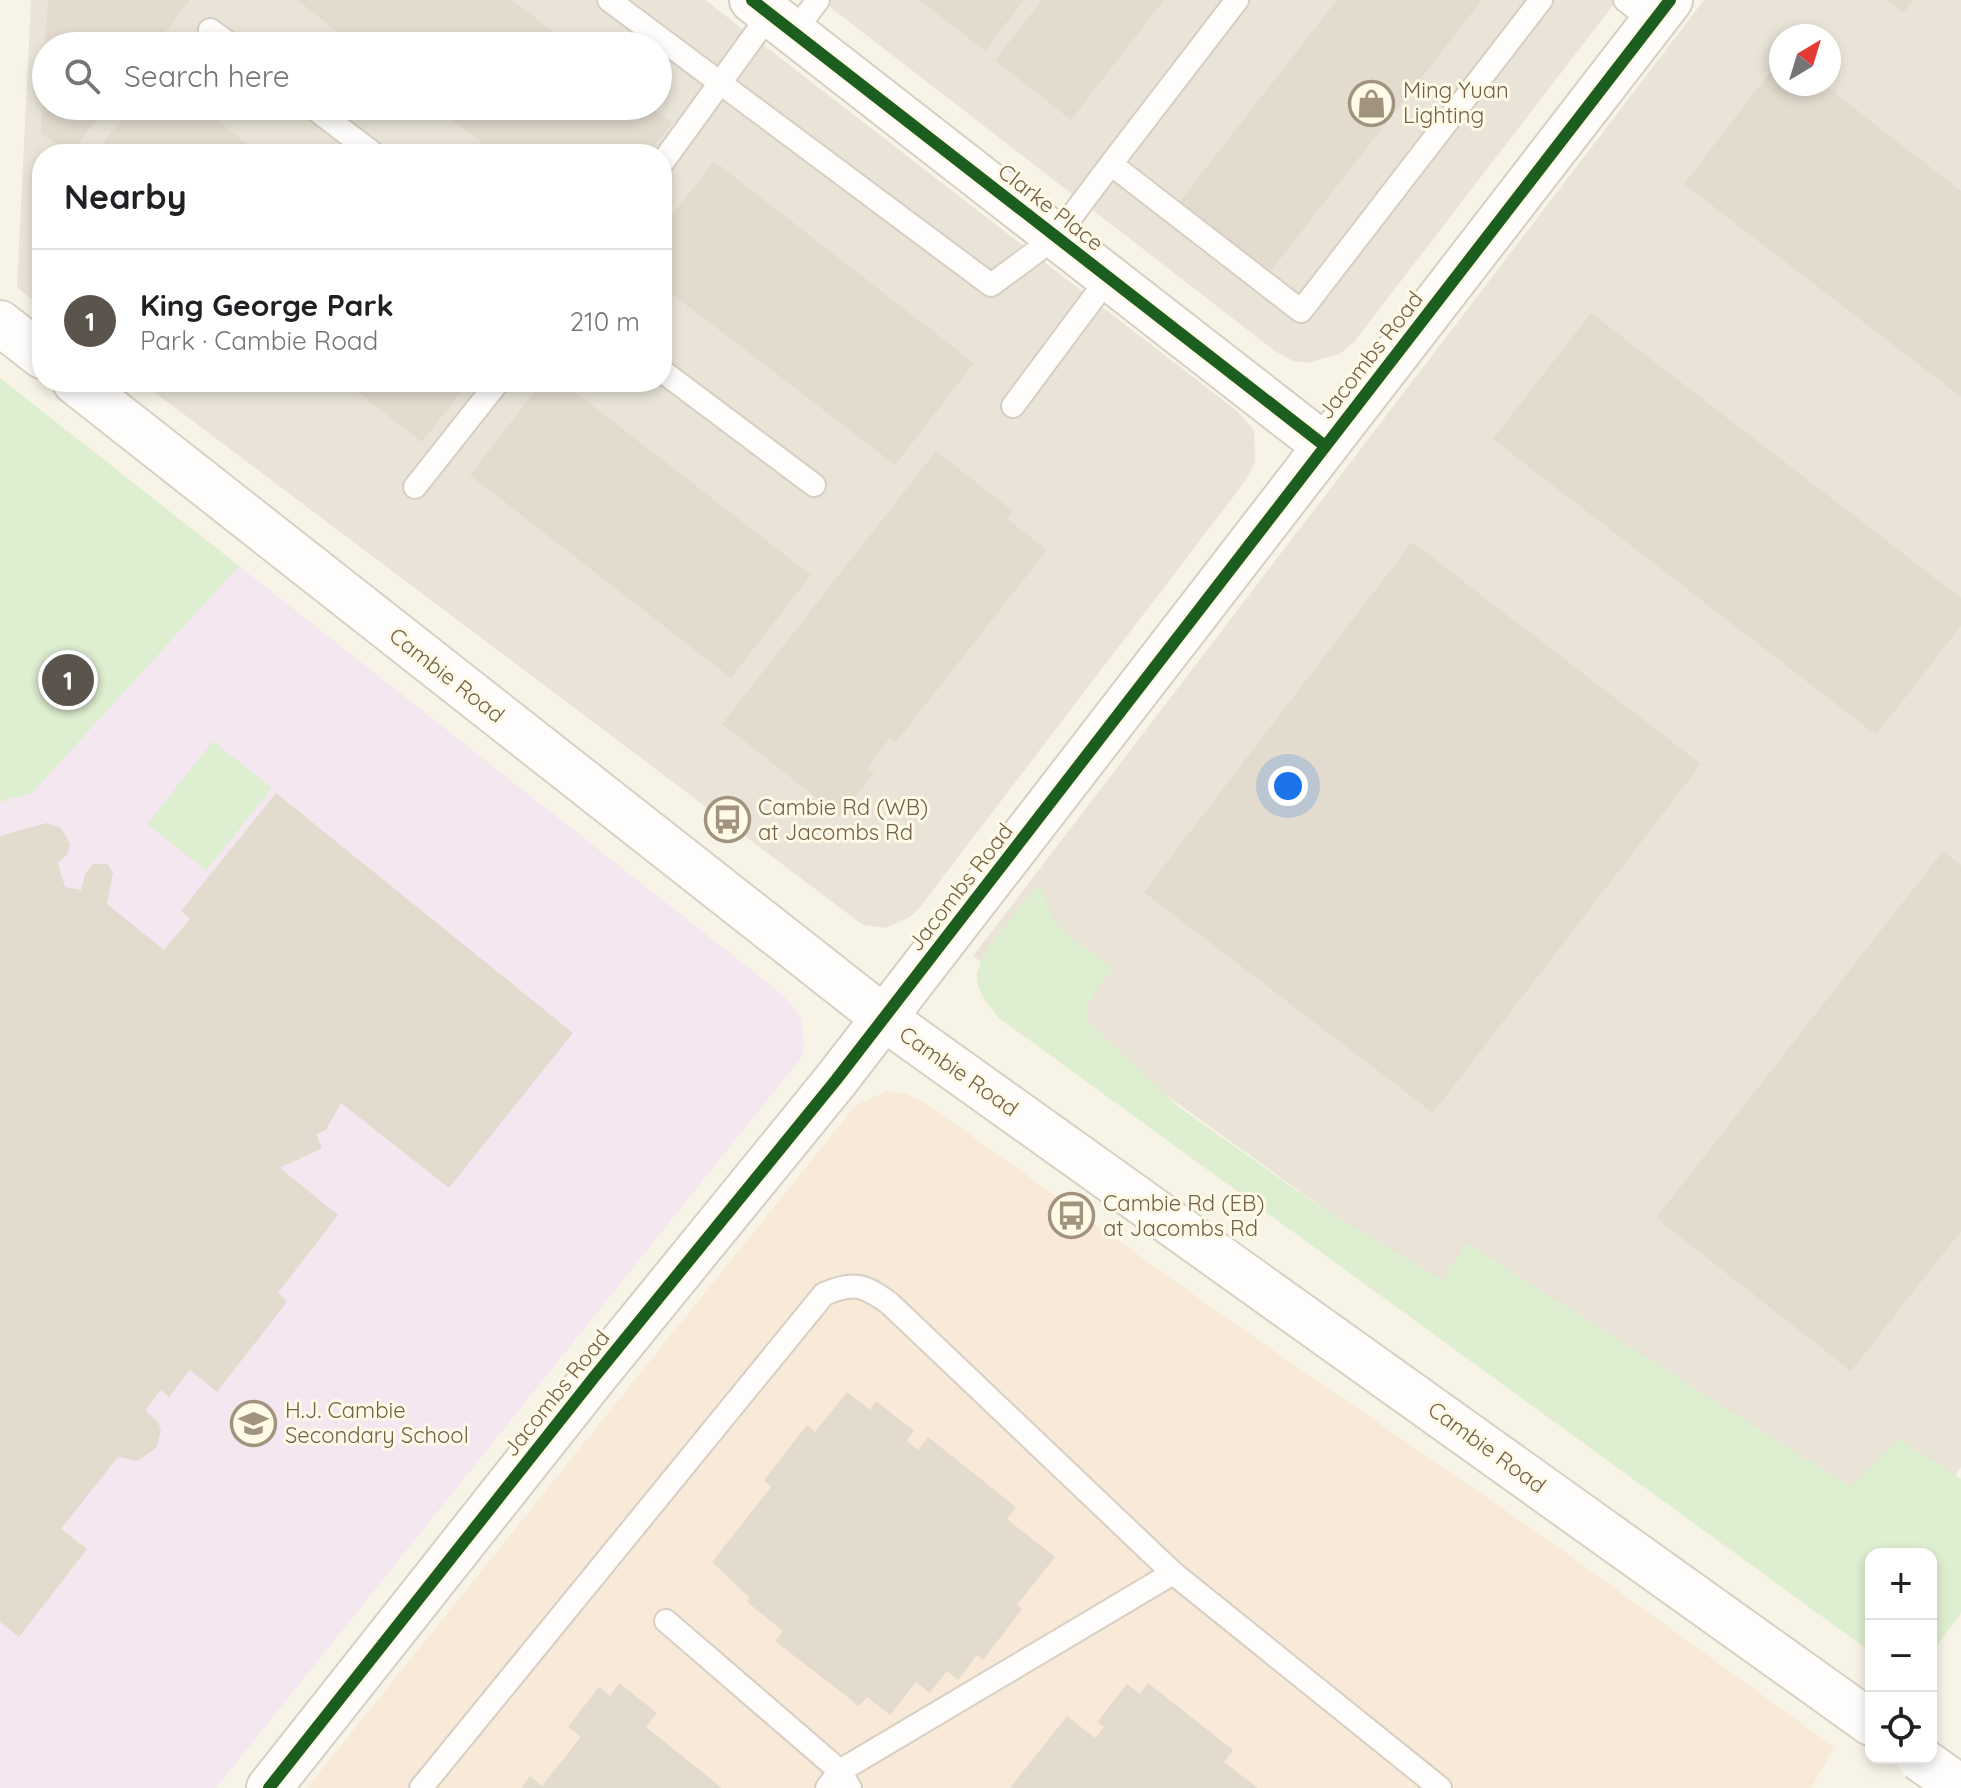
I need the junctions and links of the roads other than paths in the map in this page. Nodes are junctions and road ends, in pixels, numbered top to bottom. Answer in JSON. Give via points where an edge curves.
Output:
{"nodes":[{"id":1,"x":609,"y":0,"type":"edge"},
{"id":2,"x":1237,"y":0,"type":"edge"},
{"id":3,"x":1541,"y":0,"type":"edge"},
{"id":4,"x":1649,"y":7,"type":"edge"},
{"id":5,"x":783,"y":12,"type":"edge"},
{"id":6,"x":210,"y":30,"type":"dead end"},
{"id":7,"x":213,"y":32,"type":"edge"},
{"id":8,"x":652,"y":32,"type":"edge"},
{"id":9,"x":672,"y":47,"type":"edge"},
{"id":10,"x":720,"y":83,"type":"junction"},
{"id":11,"x":329,"y":120,"type":"edge"},
{"id":12,"x":361,"y":144,"type":"edge"},
{"id":13,"x":672,"y":149,"type":"edge"},
{"id":14,"x":1111,"y":164,"type":"junction"},
{"id":15,"x":1056,"y":237,"type":"junction"},
{"id":16,"x":1109,"y":277,"type":"junction"},
{"id":17,"x":0,"y":323,"type":"edge"},
{"id":18,"x":32,"y":348,"type":"edge"},
{"id":19,"x":672,"y":378,"type":"edge"},
{"id":20,"x":88,"y":392,"type":"edge"},
{"id":21,"x":490,"y":392,"type":"edge"},
{"id":22,"x":1013,"y":406,"type":"dead end"},
{"id":23,"x":1325,"y":446,"type":"junction"},
{"id":24,"x":814,"y":485,"type":"dead end"},
{"id":25,"x":415,"y":487,"type":"dead end"},
{"id":26,"x":884,"y":1018,"type":"junction"},
{"id":27,"x":1173,"y":1573,"type":"junction"},
{"id":28,"x":666,"y":1621,"type":"dead end"},
{"id":29,"x":1865,"y":1719,"type":"edge"},
{"id":30,"x":1927,"y":1764,"type":"edge"},
{"id":31,"x":839,"y":1782,"type":"edge"},
{"id":32,"x":269,"y":1788,"type":"edge"},
{"id":33,"x":421,"y":1788,"type":"edge"},
{"id":34,"x":1440,"y":1788,"type":"edge"},
{"id":35,"x":1961,"y":1788,"type":"edge"}],
"edges":[{"from":1,"to":8,"type":"lane"},
{"from":2,"to":14,"type":"lane"},
{"from":3,"to":14,"type":"lane","via":[[1301,311]]},
{"from":4,"to":23,"type":"street","name":"Jacombs Road"},
{"from":5,"to":10,"type":"lane"},
{"from":5,"to":15,"type":"street","name":"Clarke Place"},
{"from":6,"to":7,"type":"lane"},
{"from":9,"to":10,"type":"lane"},
{"from":10,"to":13,"type":"lane"},
{"from":10,"to":15,"type":"lane","via":[[991,285]]},
{"from":11,"to":12,"type":"lane"},
{"from":14,"to":15,"type":"lane"},
{"from":15,"to":16,"type":"street","name":"Clarke Place"},
{"from":16,"to":22,"type":"lane"},
{"from":16,"to":23,"type":"street","name":"Clarke Place"},
{"from":17,"to":18,"type":"street"},
{"from":19,"to":24,"type":"lane"},
{"from":20,"to":26,"type":"street","name":"Cambie Road"},
{"from":21,"to":25,"type":"lane"},
{"from":23,"to":26,"type":"street","name":"Jacombs Road"},
{"from":26,"to":29,"type":"street","name":"Cambie Road"},
{"from":26,"to":32,"type":"street","name":"Jacombs Road"},
{"from":27,"to":31,"type":"lane"},
{"from":27,"to":33,"type":"lane","via":[[889,1303],[868,1288],[845,1285],[824,1294]]},
{"from":27,"to":34,"type":"lane"},
{"from":28,"to":31,"type":"lane"},
{"from":30,"to":35,"type":"street","bridge":true}]}
